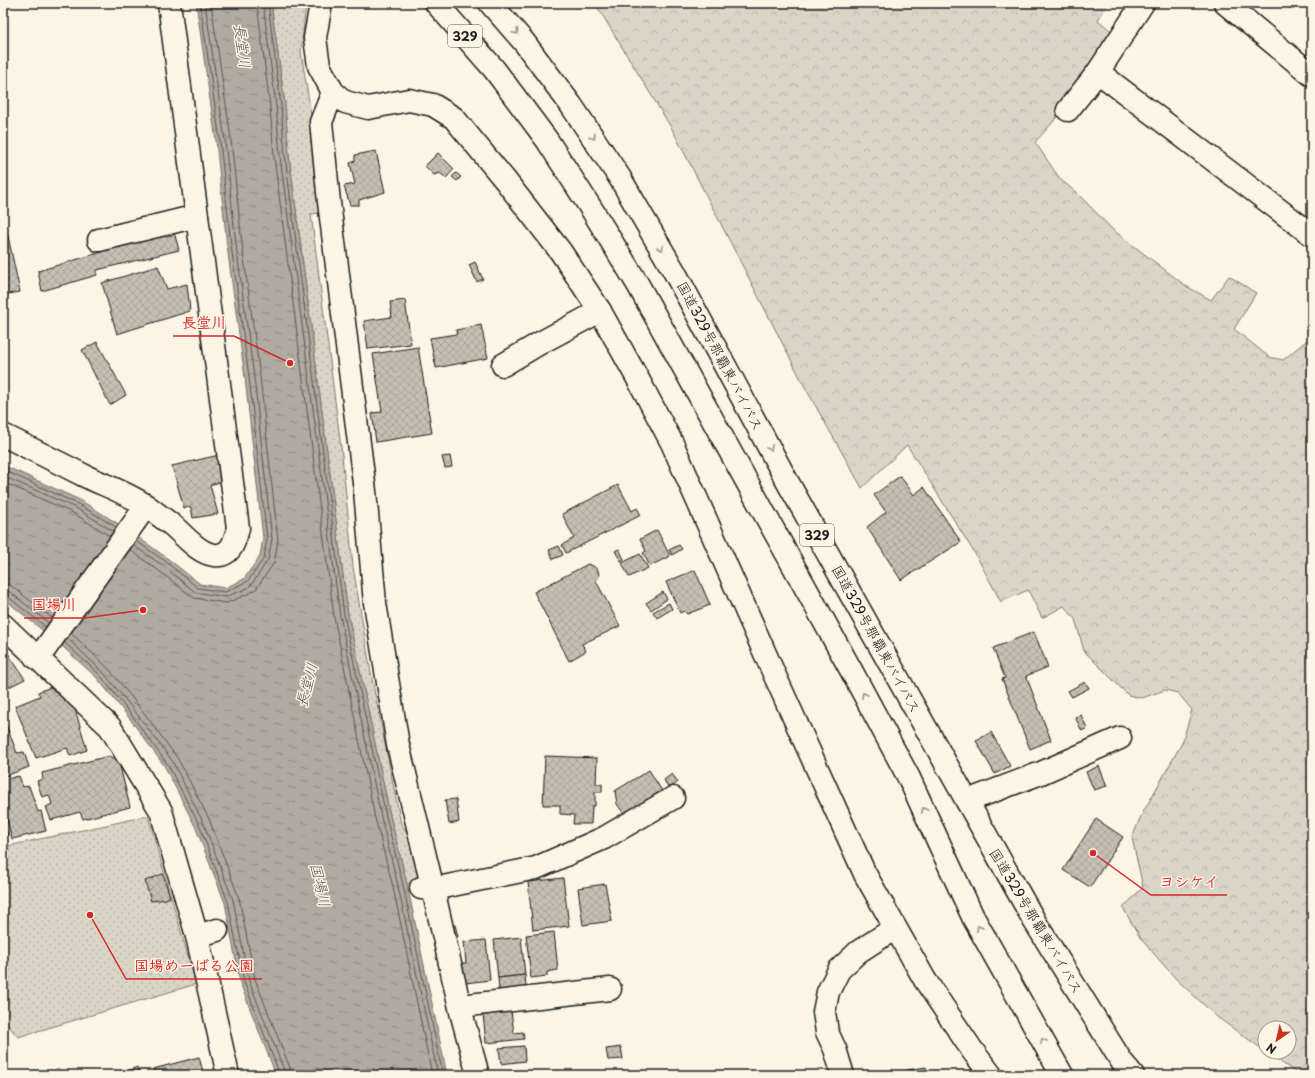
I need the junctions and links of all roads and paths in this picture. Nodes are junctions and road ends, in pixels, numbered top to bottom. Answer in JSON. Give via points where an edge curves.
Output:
{"nodes":[{"id":1,"x":169,"y":3,"type":"edge"},
{"id":2,"x":321,"y":3,"type":"edge"},
{"id":3,"x":436,"y":3,"type":"edge"},
{"id":4,"x":490,"y":3,"type":"edge"},
{"id":5,"x":1143,"y":3,"type":"edge"},
{"id":6,"x":1225,"y":3,"type":"edge"},
{"id":7,"x":1098,"y":72,"type":"junction"},
{"id":8,"x":1312,"y":75,"type":"edge"},
{"id":9,"x":333,"y":92,"type":"junction"},
{"id":10,"x":1068,"y":110,"type":"dead end"},
{"id":11,"x":197,"y":216,"type":"junction"},
{"id":12,"x":1312,"y":235,"type":"edge"},
{"id":13,"x":99,"y":240,"type":"dead end"},
{"id":14,"x":600,"y":311,"type":"junction"},
{"id":15,"x":504,"y":365,"type":"dead end"},
{"id":16,"x":3,"y":435,"type":"edge"},
{"id":17,"x":144,"y":508,"type":"junction"},
{"id":18,"x":3,"y":625,"type":"edge"},
{"id":19,"x":40,"y":653,"type":"junction"},
{"id":20,"x":1120,"y":738,"type":"dead end"},
{"id":21,"x":673,"y":798,"type":"dead end"},
{"id":22,"x":966,"y":801,"type":"junction"},
{"id":23,"x":427,"y":888,"type":"junction"},
{"id":24,"x":895,"y":928,"type":"junction"},
{"id":25,"x":610,"y":989,"type":"dead end"},
{"id":26,"x":460,"y":1006,"type":"junction"},
{"id":27,"x":228,"y":1075,"type":"edge"},
{"id":28,"x":478,"y":1075,"type":"edge"},
{"id":29,"x":842,"y":1075,"type":"edge"},
{"id":30,"x":991,"y":1075,"type":"edge"},
{"id":31,"x":1062,"y":1075,"type":"edge"},
{"id":32,"x":1133,"y":1075,"type":"edge"}],
"edges":[{"from":1,"to":11,"type":"main road"},
{"from":2,"to":9,"type":"main road","via":[[315,38],[319,66]]},
{"from":31,"to":3,"type":"main road","number":"329","one_way":true,"via":[[972,917],[909,778],[637,283],[547,140],[494,69]]},
{"from":4,"to":22,"type":"main road","name":"国道329号那覇東バイパス","number":"329","one_way":true,"via":[[524,42],[571,105],[620,178],[674,271],[787,481]]},
{"from":5,"to":7,"type":"main road"},
{"from":6,"to":8,"type":"main road"},
{"from":7,"to":10,"type":"main road"},
{"from":7,"to":12,"type":"main road"},
{"from":9,"to":14,"type":"main road","via":[[346,102],[368,108],[409,100],[434,105],[454,118],[560,252]]},
{"from":9,"to":23,"type":"main road","via":[[321,122],[365,492],[375,603],[398,745]]},
{"from":11,"to":13,"type":"main road"},
{"from":11,"to":17,"type":"main road","via":[[238,528],[235,541],[230,550],[222,554],[206,552],[171,524]]},
{"from":14,"to":15,"type":"main road"},
{"from":14,"to":24,"type":"main road","via":[[672,443],[865,874]]},
{"from":16,"to":17,"type":"main road","via":[[126,494]]},
{"from":17,"to":19,"type":"main road"},
{"from":18,"to":19,"type":"main road"},
{"from":19,"to":27,"type":"main road","via":[[110,727],[161,811],[207,933]]},
{"from":20,"to":22,"type":"main road","via":[[1041,773]]},
{"from":21,"to":23,"type":"main road","via":[[604,838],[536,868]]},
{"from":22,"to":32,"type":"main road","name":"国道329号那覇東バイパス","number":"329","via":[[1035,922],[1122,1062]]},
{"from":23,"to":26,"type":"main road"},
{"from":24,"to":29,"type":"main road","via":[[868,945],[839,970],[828,992],[824,1012],[827,1032],[835,1048]]},
{"from":24,"to":30,"type":"main road","via":[[925,980]]},
{"from":25,"to":26,"type":"main road"},
{"from":26,"to":28,"type":"main road"}]}
